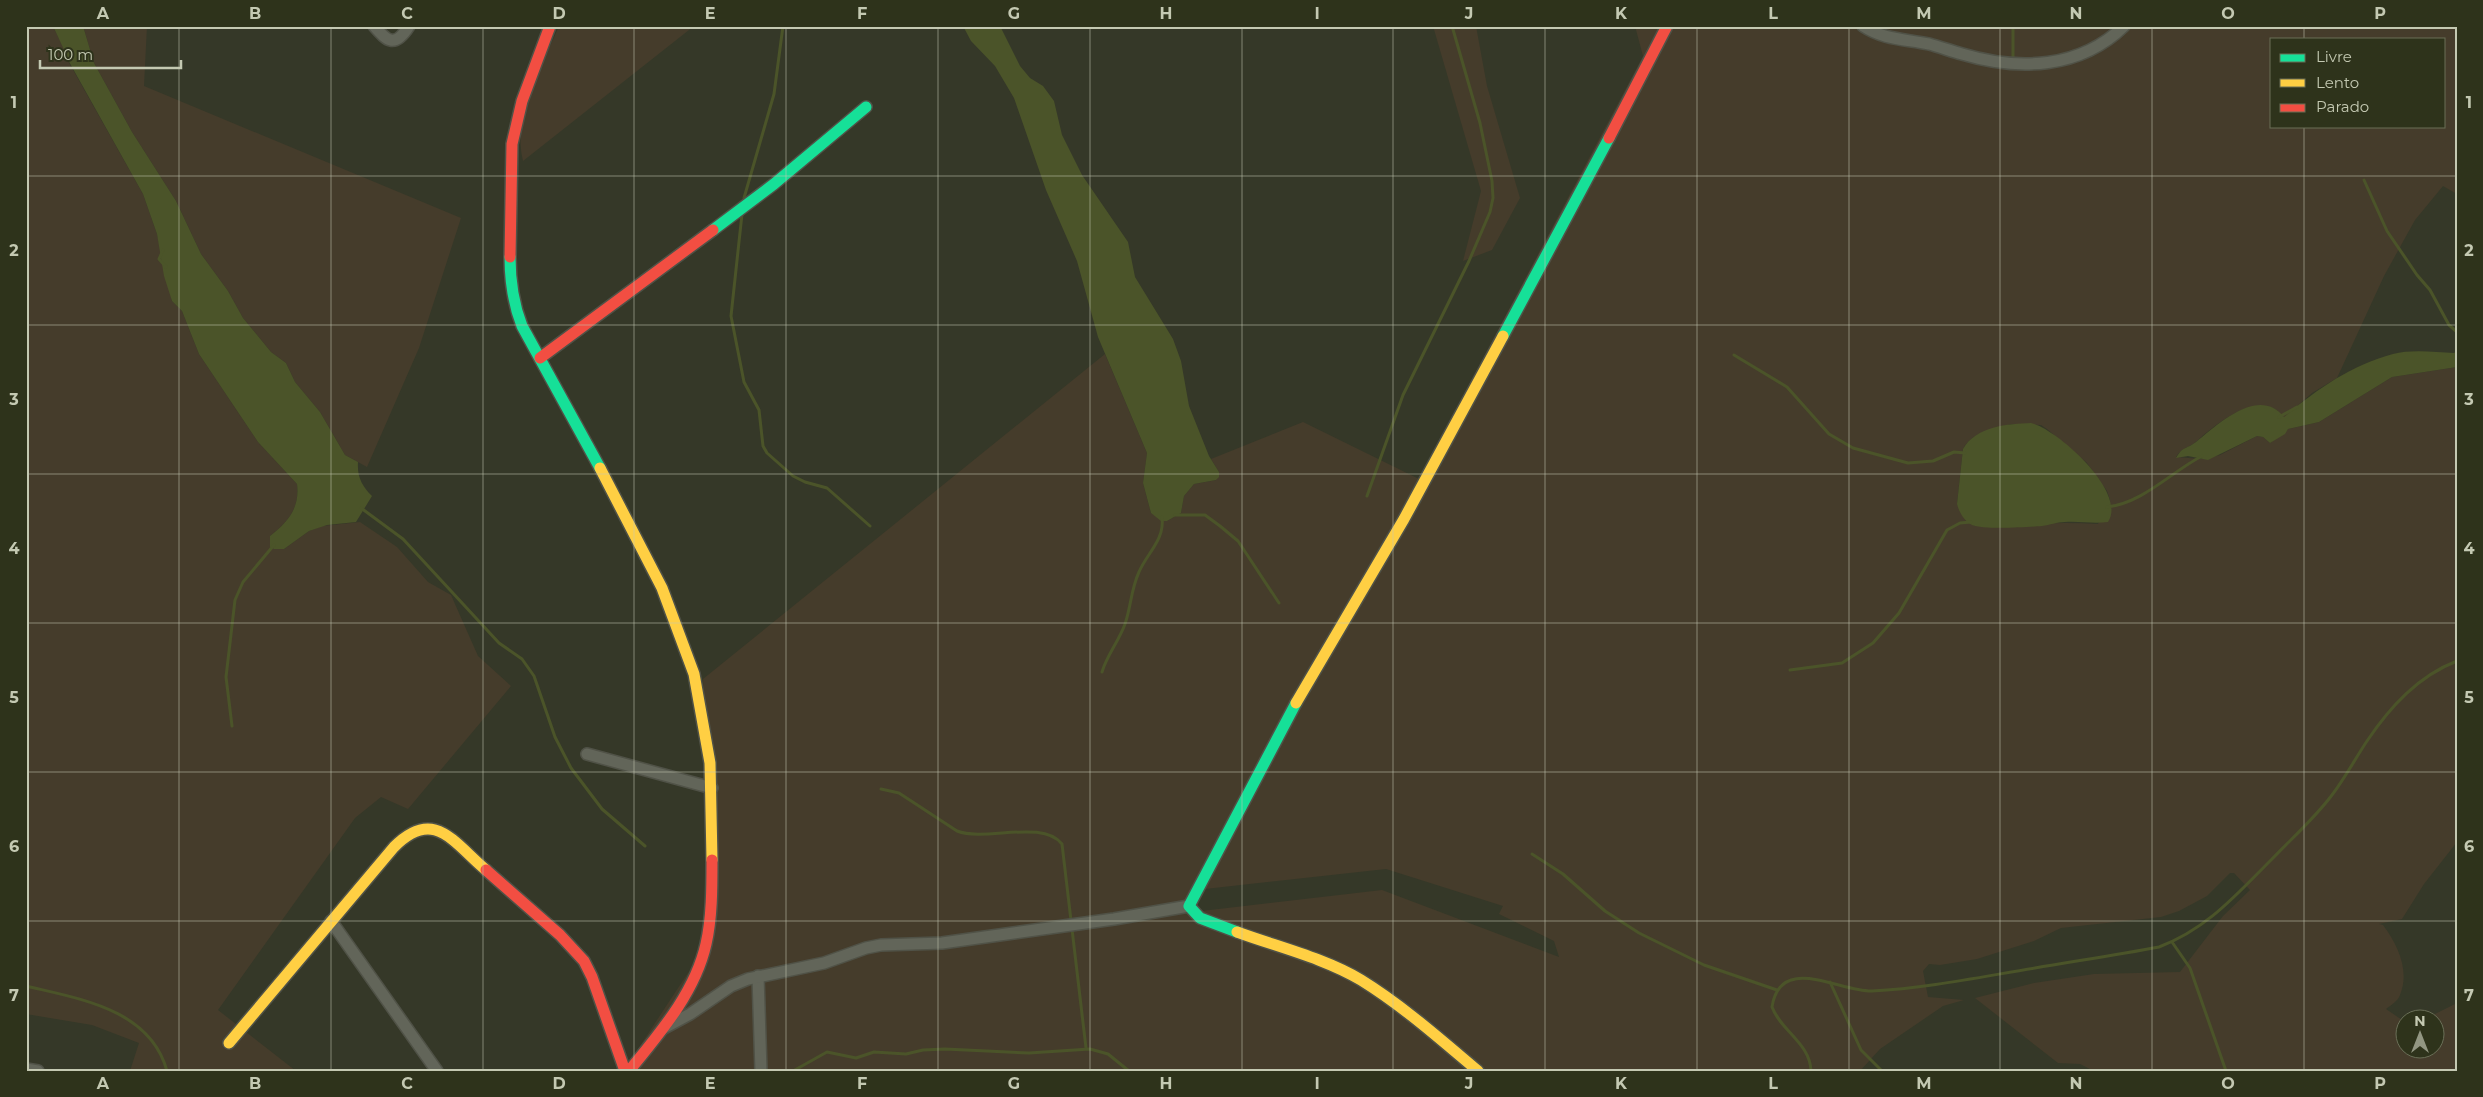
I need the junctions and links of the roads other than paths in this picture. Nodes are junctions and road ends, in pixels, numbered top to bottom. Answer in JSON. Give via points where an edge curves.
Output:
{"nodes":[{"id":1,"x":374,"y":26,"type":"edge"},
{"id":2,"x":408,"y":26,"type":"edge"},
{"id":3,"x":550,"y":26,"type":"edge"},
{"id":4,"x":1667,"y":26,"type":"edge"},
{"id":5,"x":1863,"y":26,"type":"edge"},
{"id":6,"x":2124,"y":26,"type":"edge"},
{"id":7,"x":866,"y":106,"type":"dead end"},
{"id":8,"x":540,"y":358,"type":"junction"},
{"id":9,"x":587,"y":754,"type":"dead end"},
{"id":10,"x":712,"y":788,"type":"junction"},
{"id":11,"x":1189,"y":906,"type":"junction"},
{"id":12,"x":331,"y":921,"type":"junction"},
{"id":13,"x":758,"y":976,"type":"junction"},
{"id":14,"x":663,"y":1028,"type":"junction"},
{"id":15,"x":229,"y":1043,"type":"dead end"},
{"id":16,"x":26,"y":1069,"type":"edge"},
{"id":17,"x":38,"y":1071,"type":"edge"},
{"id":18,"x":437,"y":1071,"type":"edge"},
{"id":19,"x":627,"y":1071,"type":"edge"},
{"id":20,"x":761,"y":1071,"type":"edge"},
{"id":21,"x":1478,"y":1071,"type":"edge"}],
"edges":[{"from":1,"to":2,"type":"street","via":[[385,39],[392,41],[398,39]]},
{"from":3,"to":8,"type":"street","via":[[517,118],[510,169],[512,294],[522,326]]},
{"from":4,"to":11,"type":"street","via":[[1404,518],[1321,658]]},
{"from":5,"to":6,"type":"street","via":[[1874,34],[1895,40],[1915,41],[1995,61],[2032,64],[2076,58],[2108,41]]},
{"from":7,"to":8,"type":"street","via":[[774,184]]},
{"from":8,"to":10,"type":"street","via":[[662,588],[698,687]]},
{"from":9,"to":10,"type":"street"},
{"from":10,"to":14,"type":"street","via":[[712,880],[706,944],[695,977]]},
{"from":11,"to":13,"type":"street","via":[[942,943],[880,945],[824,963]]},
{"from":11,"to":21,"type":"street","via":[[1200,918],[1360,980],[1419,1021]]},
{"from":12,"to":15,"type":"street"},
{"from":12,"to":18,"type":"street"},
{"from":12,"to":19,"type":"street","via":[[406,835],[422,827],[442,832],[560,934],[584,961]]},
{"from":13,"to":14,"type":"street","via":[[731,986]]},
{"from":13,"to":20,"type":"street"},
{"from":14,"to":19,"type":"street"},
{"from":16,"to":17,"type":"street"}]}
